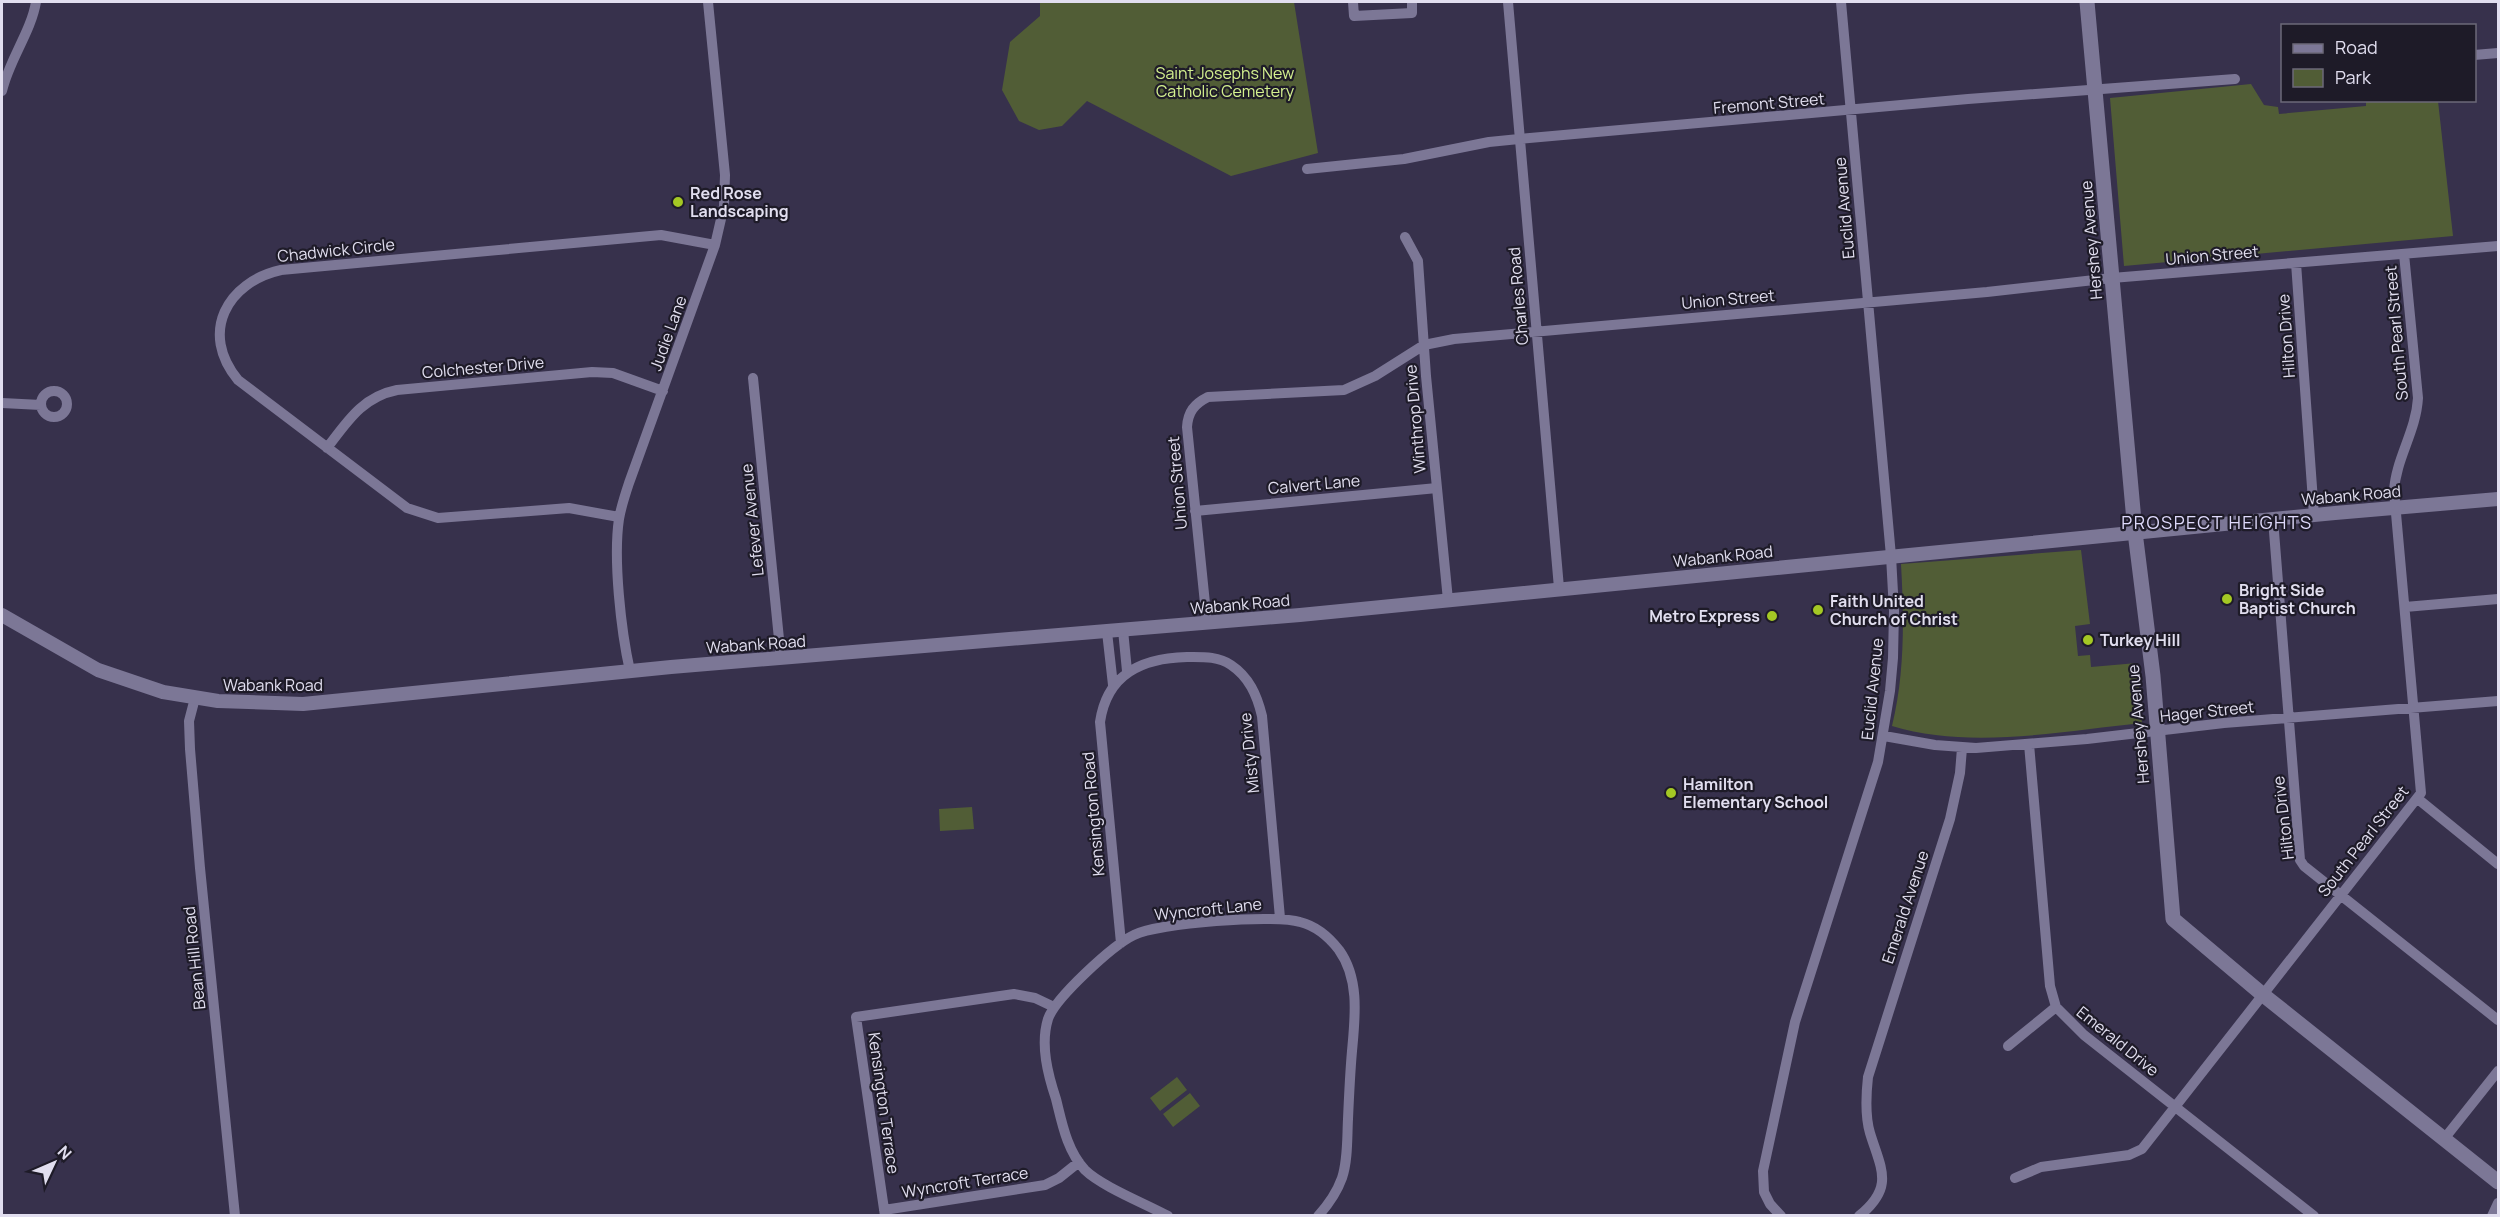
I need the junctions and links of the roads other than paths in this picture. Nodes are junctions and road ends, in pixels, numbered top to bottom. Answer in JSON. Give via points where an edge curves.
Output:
{"nodes":[{"id":1,"x":36,"y":2,"type":"edge"},
{"id":2,"x":708,"y":2,"type":"edge"},
{"id":3,"x":1353,"y":2,"type":"edge"},
{"id":4,"x":1412,"y":2,"type":"edge"},
{"id":5,"x":1508,"y":2,"type":"edge"},
{"id":6,"x":1841,"y":2,"type":"edge"},
{"id":7,"x":2087,"y":2,"type":"edge"},
{"id":8,"x":2499,"y":53,"type":"edge"},
{"id":9,"x":2476,"y":55,"type":"edge"},
{"id":10,"x":2235,"y":79,"type":"dead end"},
{"id":11,"x":2095,"y":89,"type":"junction"},
{"id":12,"x":2,"y":91,"type":"edge"},
{"id":13,"x":1851,"y":110,"type":"junction"},
{"id":14,"x":1519,"y":139,"type":"junction"},
{"id":15,"x":1307,"y":169,"type":"dead end"},
{"id":16,"x":1405,"y":237,"type":"dead end"},
{"id":17,"x":715,"y":245,"type":"junction"},
{"id":18,"x":2499,"y":246,"type":"edge"},
{"id":19,"x":2404,"y":254,"type":"junction"},
{"id":20,"x":2296,"y":263,"type":"junction"},
{"id":21,"x":2112,"y":278,"type":"junction"},
{"id":22,"x":1868,"y":302,"type":"junction"},
{"id":23,"x":1535,"y":331,"type":"junction"},
{"id":24,"x":1424,"y":345,"type":"junction"},
{"id":25,"x":753,"y":378,"type":"dead end"},
{"id":26,"x":663,"y":391,"type":"junction"},
{"id":27,"x":2,"y":403,"type":"edge"},
{"id":28,"x":41,"y":405,"type":"dead end"},
{"id":29,"x":327,"y":448,"type":"junction"},
{"id":30,"x":1437,"y":488,"type":"junction"},
{"id":31,"x":2499,"y":499,"type":"edge"},
{"id":32,"x":2396,"y":507,"type":"junction"},
{"id":33,"x":1195,"y":511,"type":"junction"},
{"id":34,"x":2314,"y":515,"type":"junction"},
{"id":35,"x":619,"y":517,"type":"junction"},
{"id":36,"x":2273,"y":519,"type":"junction"},
{"id":37,"x":2135,"y":532,"type":"junction"},
{"id":38,"x":1891,"y":556,"type":"junction"},
{"id":39,"x":1559,"y":588,"type":"junction"},
{"id":40,"x":2499,"y":599,"type":"edge"},
{"id":41,"x":1448,"y":600,"type":"junction"},
{"id":42,"x":2406,"y":607,"type":"junction"},
{"id":43,"x":2,"y":615,"type":"edge"},
{"id":44,"x":1207,"y":623,"type":"junction"},
{"id":45,"x":1123,"y":630,"type":"junction"},
{"id":46,"x":1107,"y":632,"type":"junction"},
{"id":47,"x":781,"y":659,"type":"junction"},
{"id":48,"x":630,"y":671,"type":"junction"},
{"id":49,"x":1128,"y":671,"type":"junction"},
{"id":50,"x":1113,"y":685,"type":"junction"},
{"id":51,"x":195,"y":698,"type":"junction"},
{"id":52,"x":2499,"y":701,"type":"edge"},
{"id":53,"x":2414,"y":708,"type":"junction"},
{"id":54,"x":2289,"y":718,"type":"junction"},
{"id":55,"x":2157,"y":731,"type":"junction"},
{"id":56,"x":1884,"y":736,"type":"junction"},
{"id":57,"x":2029,"y":744,"type":"junction"},
{"id":58,"x":1962,"y":748,"type":"junction"},
{"id":59,"x":2418,"y":799,"type":"junction"},
{"id":60,"x":2499,"y":864,"type":"edge"},
{"id":61,"x":2340,"y":894,"type":"junction"},
{"id":62,"x":1280,"y":918,"type":"junction"},
{"id":63,"x":1121,"y":943,"type":"junction"},
{"id":64,"x":2262,"y":994,"type":"junction"},
{"id":65,"x":1054,"y":1006,"type":"junction"},
{"id":66,"x":2056,"y":1007,"type":"junction"},
{"id":67,"x":2499,"y":1020,"type":"edge"},
{"id":68,"x":2008,"y":1046,"type":"dead end"},
{"id":69,"x":2499,"y":1071,"type":"edge"},
{"id":70,"x":2176,"y":1106,"type":"junction"},
{"id":71,"x":2444,"y":1139,"type":"junction"},
{"id":72,"x":1079,"y":1162,"type":"junction"},
{"id":73,"x":2015,"y":1178,"type":"dead end"},
{"id":74,"x":2499,"y":1182,"type":"edge"},
{"id":75,"x":2499,"y":1203,"type":"edge"},
{"id":76,"x":885,"y":1213,"type":"edge"},
{"id":77,"x":235,"y":1215,"type":"edge"},
{"id":78,"x":1168,"y":1215,"type":"edge"},
{"id":79,"x":1318,"y":1215,"type":"edge"},
{"id":80,"x":1781,"y":1215,"type":"edge"},
{"id":81,"x":1859,"y":1215,"type":"edge"},
{"id":82,"x":2314,"y":1215,"type":"edge"},
{"id":83,"x":2492,"y":1215,"type":"edge"}],
"edges":[{"from":1,"to":12,"type":"street"},
{"from":2,"to":17,"type":"street","name":"Judie Lane","via":[[725,175],[724,206]]},
{"from":3,"to":4,"type":"street","via":[[1354,16],[1412,13]]},
{"from":5,"to":14,"type":"street","name":"Charles Road"},
{"from":6,"to":13,"type":"street","name":"Euclid Avenue"},
{"from":7,"to":11,"type":"main road","name":"Hershey Avenue"},
{"from":8,"to":9,"type":"street"},
{"from":10,"to":11,"type":"street","name":"Fremont Street"},
{"from":11,"to":13,"type":"street","name":"Fremont Street"},
{"from":11,"to":21,"type":"main road","name":"Hershey Avenue"},
{"from":13,"to":14,"type":"street","name":"Fremont Street"},
{"from":13,"to":22,"type":"street","name":"Euclid Avenue"},
{"from":14,"to":15,"type":"street","name":"Fremont Street","via":[[1404,159]]},
{"from":14,"to":23,"type":"street","name":"Charles Road"},
{"from":16,"to":24,"type":"street","name":"Winthrop Drive","via":[[1418,261]]},
{"from":17,"to":26,"type":"street","name":"Judie Lane"},
{"from":17,"to":29,"type":"street","name":"Chadwick Circle","via":[[661,235],[293,268],[261,275],[234,294],[223,315],[220,335],[226,362],[238,380]]},
{"from":18,"to":19,"type":"street","name":"Union Street"},
{"from":19,"to":20,"type":"street","name":"Union Street"},
{"from":19,"to":32,"type":"street","name":"South Pearl Street","via":[[2418,398],[2412,433],[2395,478]]},
{"from":20,"to":21,"type":"street","name":"Union Street"},
{"from":20,"to":34,"type":"street","name":"Hilton Drive"},
{"from":21,"to":22,"type":"street","name":"Union Street"},
{"from":21,"to":37,"type":"main road","name":"Hershey Avenue"},
{"from":22,"to":23,"type":"street","name":"Union Street"},
{"from":22,"to":38,"type":"street","name":"Euclid Avenue"},
{"from":23,"to":24,"type":"street","name":"Union Street"},
{"from":23,"to":39,"type":"street","name":"Charles Road"},
{"from":24,"to":30,"type":"street","name":"Winthrop Drive"},
{"from":24,"to":33,"type":"street","name":"Union Street","via":[[1344,390],[1214,396],[1200,400],[1190,413],[1187,427]]},
{"from":25,"to":47,"type":"street","name":"Lefever Avenue"},
{"from":26,"to":29,"type":"street","name":"Colchester Drive","via":[[601,372],[397,390],[384,393],[356,411]]},
{"from":26,"to":35,"type":"street","name":"Judie Lane"},
{"from":27,"to":28,"type":"street"},
{"from":29,"to":35,"type":"street","name":"Chadwick Circle","via":[[407,508],[430,518],[545,508]]},
{"from":30,"to":33,"type":"street","name":"Calvert Lane"},
{"from":30,"to":41,"type":"street","name":"Winthrop Drive"},
{"from":31,"to":32,"type":"street","name":"Wabank Road"},
{"from":32,"to":34,"type":"street","name":"Wabank Road"},
{"from":32,"to":42,"type":"street","name":"South Pearl Street"},
{"from":33,"to":44,"type":"street","name":"Union Street"},
{"from":34,"to":36,"type":"street","name":"Wabank Road"},
{"from":35,"to":48,"type":"street","name":"Judie Lane","via":[[618,559]]},
{"from":36,"to":37,"type":"street","name":"Wabank Road"},
{"from":36,"to":54,"type":"street","name":"Hilton Drive"},
{"from":37,"to":38,"type":"street","name":"Wabank Road"},
{"from":37,"to":55,"type":"main road","name":"Hershey Avenue"},
{"from":38,"to":39,"type":"street","name":"Wabank Road"},
{"from":38,"to":56,"type":"street","name":"Euclid Avenue","via":[[1893,658]]},
{"from":39,"to":41,"type":"street","name":"Wabank Road"},
{"from":40,"to":42,"type":"street"},
{"from":41,"to":44,"type":"street","name":"Wabank Road"},
{"from":42,"to":53,"type":"street","name":"South Pearl Street"},
{"from":43,"to":51,"type":"street","name":"Wabank Road","via":[[98,670],[163,692]]},
{"from":44,"to":45,"type":"street","name":"Wabank Road"},
{"from":45,"to":46,"type":"street","name":"Wabank Road"},
{"from":45,"to":49,"type":"street"},
{"from":46,"to":47,"type":"street","name":"Wabank Road"},
{"from":46,"to":50,"type":"street","name":"Kensington Road"},
{"from":47,"to":48,"type":"street","name":"Wabank Road"},
{"from":48,"to":51,"type":"street","name":"Wabank Road","via":[[303,704]]},
{"from":49,"to":50,"type":"street","name":"Kensington Road"},
{"from":49,"to":62,"type":"street","name":"Misty Drive","via":[[1150,661],[1210,657],[1230,664],[1254,690],[1262,716]]},
{"from":50,"to":63,"type":"street","name":"Kensington Road","via":[[1100,722]]},
{"from":51,"to":77,"type":"street","name":"Bean Hill Road","via":[[189,721],[191,761]]},
{"from":52,"to":53,"type":"street","name":"Hager Street"},
{"from":53,"to":54,"type":"street","name":"Hager Street"},
{"from":53,"to":59,"type":"street","name":"South Pearl Street","via":[[2421,793]]},
{"from":54,"to":55,"type":"street","name":"Hager Street"},
{"from":54,"to":61,"type":"street","name":"Hilton Drive","via":[[2300,860]]},
{"from":55,"to":57,"type":"street","name":"Hager Street"},
{"from":55,"to":64,"type":"main road","name":"Hershey Avenue","via":[[2173,919]]},
{"from":56,"to":58,"type":"street","name":"Hager Street"},
{"from":56,"to":80,"type":"street","name":"Euclid Avenue","via":[[1871,789],[1795,1022],[1781,1083],[1761,1180],[1770,1204]]},
{"from":57,"to":58,"type":"street","name":"Hager Street"},
{"from":57,"to":66,"type":"street","name":"Emerald Drive","via":[[2050,986]]},
{"from":58,"to":81,"type":"street","name":"Emerald Avenue","via":[[1950,819],[1869,1073],[1866,1092],[1870,1132],[1883,1173],[1879,1193]]},
{"from":59,"to":60,"type":"street"},
{"from":59,"to":61,"type":"street","name":"South Pearl Street"},
{"from":61,"to":64,"type":"street","name":"South Pearl Street"},
{"from":61,"to":67,"type":"street","name":"Hilton Drive"},
{"from":62,"to":63,"type":"street","name":"Wyncroft Lane","via":[[1176,925],[1135,934]]},
{"from":62,"to":79,"type":"street","name":"Wyncroft Lane","via":[[1298,921],[1323,933],[1340,952],[1353,981],[1354,1036],[1344,1167],[1336,1192]]},
{"from":63,"to":65,"type":"street","name":"Wyncroft Lane","via":[[1066,990]]},
{"from":64,"to":70,"type":"street","name":"South Pearl Street"},
{"from":64,"to":71,"type":"main road","name":"Hershey Avenue"},
{"from":65,"to":72,"type":"street","name":"Wyncroft Lane","via":[[1044,1031],[1047,1060],[1068,1143]]},
{"from":65,"to":76,"type":"street","name":"Kensington Terrace","via":[[1014,994],[856,1017]]},
{"from":66,"to":68,"type":"street"},
{"from":66,"to":70,"type":"street","name":"Emerald Drive","via":[[2084,1035]]},
{"from":69,"to":71,"type":"street"},
{"from":70,"to":73,"type":"street","name":"South Pearl Street","via":[[2142,1149],[2134,1153],[2041,1167]]},
{"from":70,"to":82,"type":"street","name":"Emerald Drive"},
{"from":71,"to":74,"type":"main road","name":"Hershey Avenue"},
{"from":72,"to":76,"type":"street","name":"Wyncroft Terrace","via":[[1045,1185]]},
{"from":72,"to":78,"type":"street","name":"Wyncroft Lane","via":[[1097,1179]]},
{"from":75,"to":83,"type":"street"}]}
